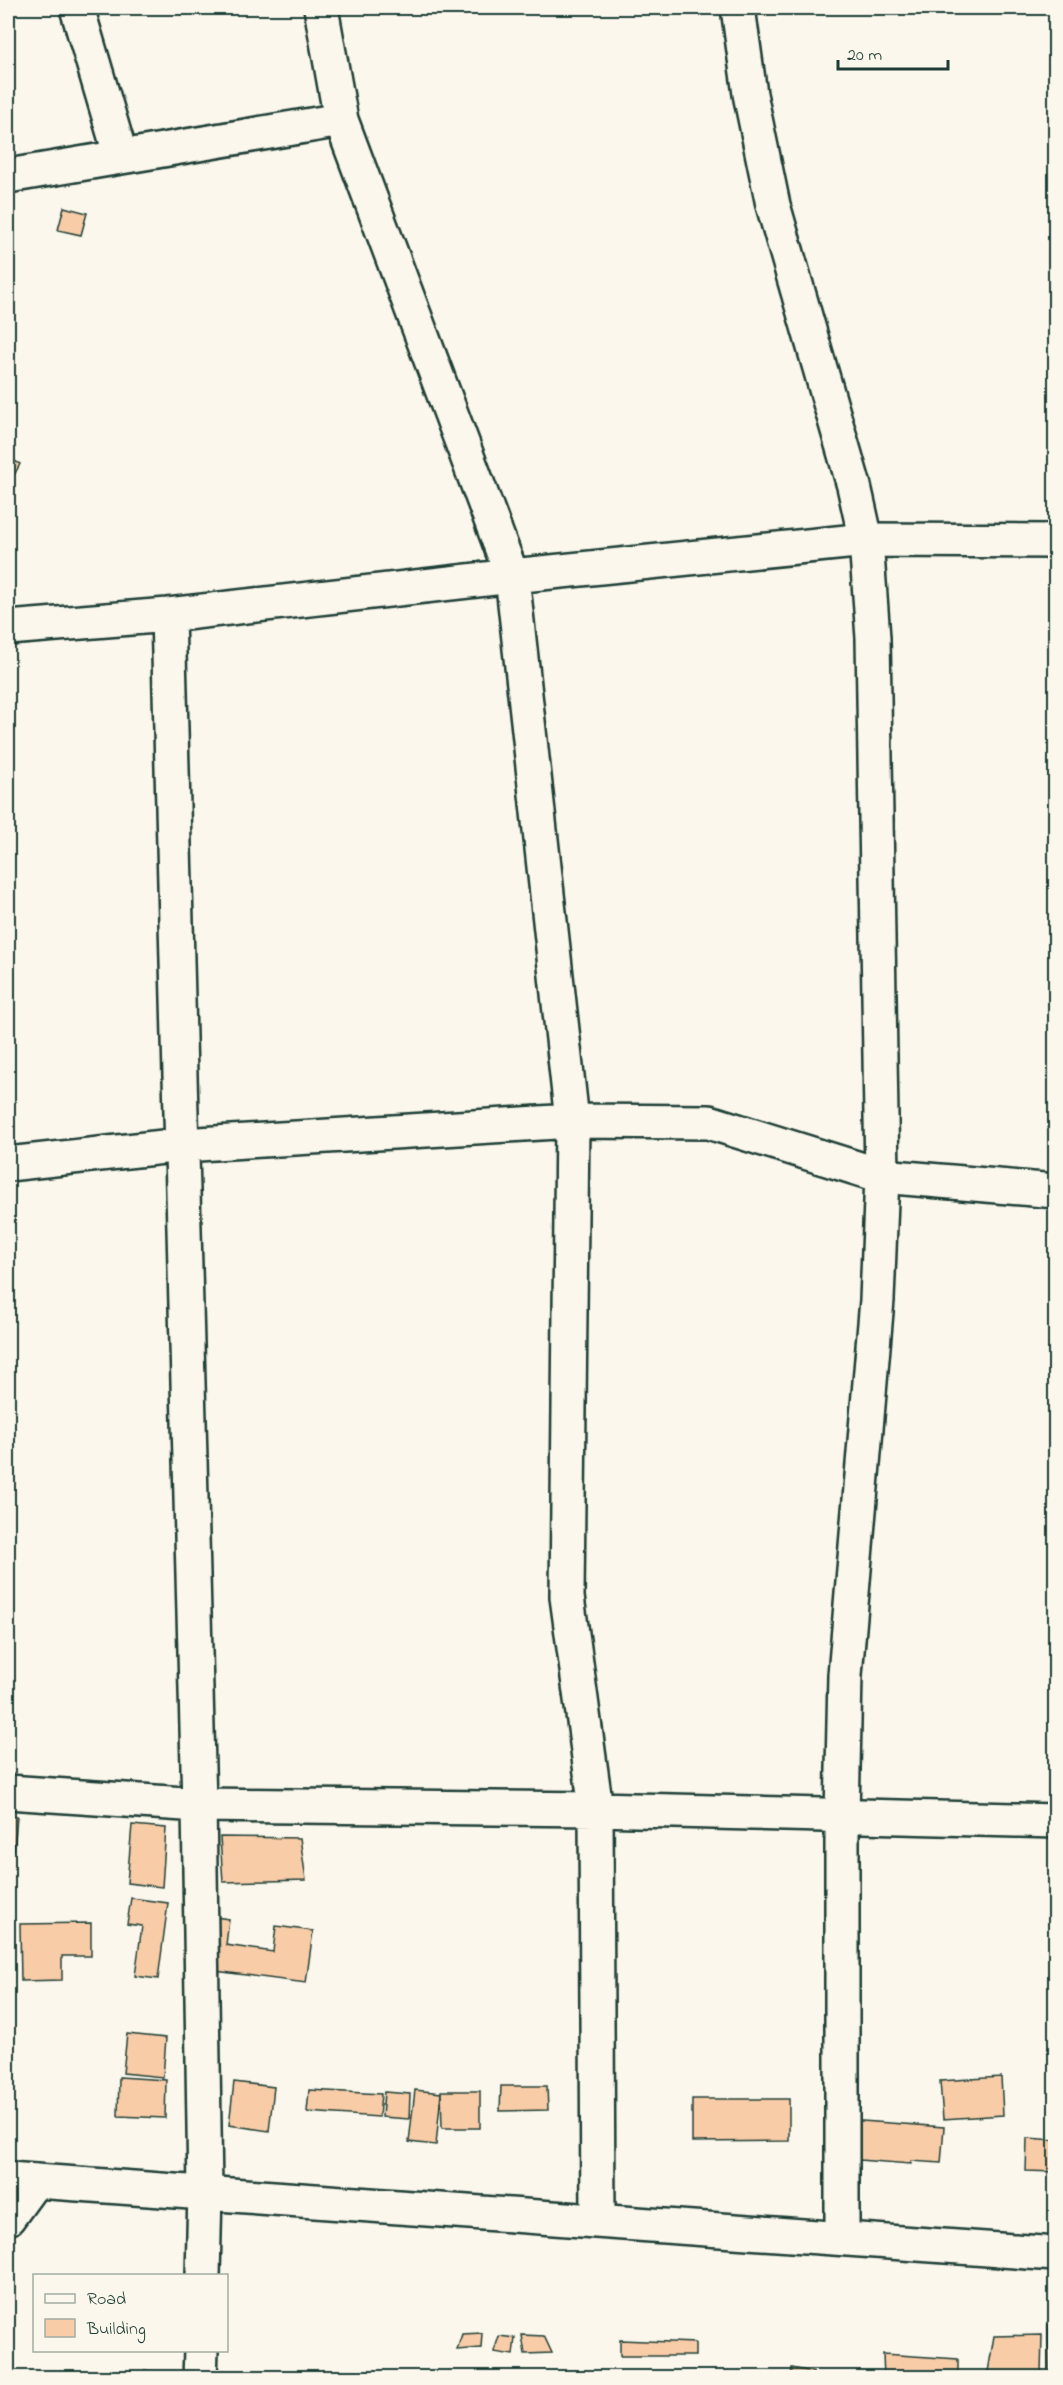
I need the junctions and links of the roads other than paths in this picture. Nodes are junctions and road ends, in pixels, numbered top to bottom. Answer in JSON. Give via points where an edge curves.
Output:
{"nodes":[{"id":1,"x":77,"y":8,"type":"edge"},
{"id":2,"x":321,"y":8,"type":"edge"},
{"id":3,"x":738,"y":8,"type":"edge"},
{"id":4,"x":341,"y":120,"type":"junction"},
{"id":5,"x":121,"y":157,"type":"junction"},
{"id":6,"x":8,"y":176,"type":"edge"},
{"id":7,"x":866,"y":540,"type":"junction"},
{"id":8,"x":1056,"y":541,"type":"edge"},
{"id":9,"x":512,"y":576,"type":"junction"},
{"id":10,"x":168,"y":615,"type":"junction"},
{"id":11,"x":8,"y":628,"type":"edge"},
{"id":12,"x":572,"y":1121,"type":"junction"},
{"id":13,"x":182,"y":1144,"type":"junction"},
{"id":14,"x":8,"y":1164,"type":"edge"},
{"id":15,"x":882,"y":1176,"type":"junction"},
{"id":16,"x":1056,"y":1191,"type":"edge"},
{"id":17,"x":8,"y":1792,"type":"edge"},
{"id":18,"x":199,"y":1805,"type":"junction"},
{"id":19,"x":596,"y":1809,"type":"junction"},
{"id":20,"x":842,"y":1815,"type":"junction"},
{"id":21,"x":1056,"y":1821,"type":"edge"},
{"id":22,"x":21,"y":2180,"type":"edge"},
{"id":23,"x":205,"y":2191,"type":"junction"},
{"id":24,"x":8,"y":2218,"type":"edge"},
{"id":25,"x":598,"y":2220,"type":"junction"},
{"id":26,"x":842,"y":2238,"type":"junction"},
{"id":27,"x":1056,"y":2254,"type":"edge"},
{"id":28,"x":203,"y":2274,"type":"edge"},
{"id":29,"x":201,"y":2352,"type":"edge"},
{"id":30,"x":200,"y":2378,"type":"edge"}],
"edges":[{"from":1,"to":5,"type":"main road"},
{"from":2,"to":4,"type":"main road"},
{"from":3,"to":7,"type":"main road","via":[[750,94],[773,206]]},
{"from":4,"to":5,"type":"main road"},
{"from":4,"to":9,"type":"main road"},
{"from":5,"to":6,"type":"main road"},
{"from":7,"to":8,"type":"main road"},
{"from":7,"to":9,"type":"main road"},
{"from":7,"to":15,"type":"main road","via":[[873,638]]},
{"from":9,"to":10,"type":"main road"},
{"from":9,"to":12,"type":"main road"},
{"from":10,"to":11,"type":"main road"},
{"from":10,"to":13,"type":"main road"},
{"from":12,"to":13,"type":"main road"},
{"from":12,"to":15,"type":"main road","via":[[709,1122]]},
{"from":12,"to":19,"type":"main road","via":[[567,1597]]},
{"from":13,"to":14,"type":"main road"},
{"from":13,"to":18,"type":"main road"},
{"from":15,"to":16,"type":"main road"},
{"from":15,"to":20,"type":"main road","via":[[877,1300],[845,1675]]},
{"from":17,"to":18,"type":"main road"},
{"from":18,"to":19,"type":"main road"},
{"from":18,"to":23,"type":"main road"},
{"from":19,"to":20,"type":"main road"},
{"from":19,"to":25,"type":"main road"},
{"from":20,"to":21,"type":"main road"},
{"from":20,"to":26,"type":"main road"},
{"from":22,"to":23,"type":"main road"},
{"from":22,"to":24,"type":"main road"},
{"from":23,"to":25,"type":"main road"},
{"from":23,"to":28,"type":"main road"},
{"from":25,"to":26,"type":"main road"},
{"from":26,"to":27,"type":"main road"},
{"from":29,"to":30,"type":"main road"}]}
